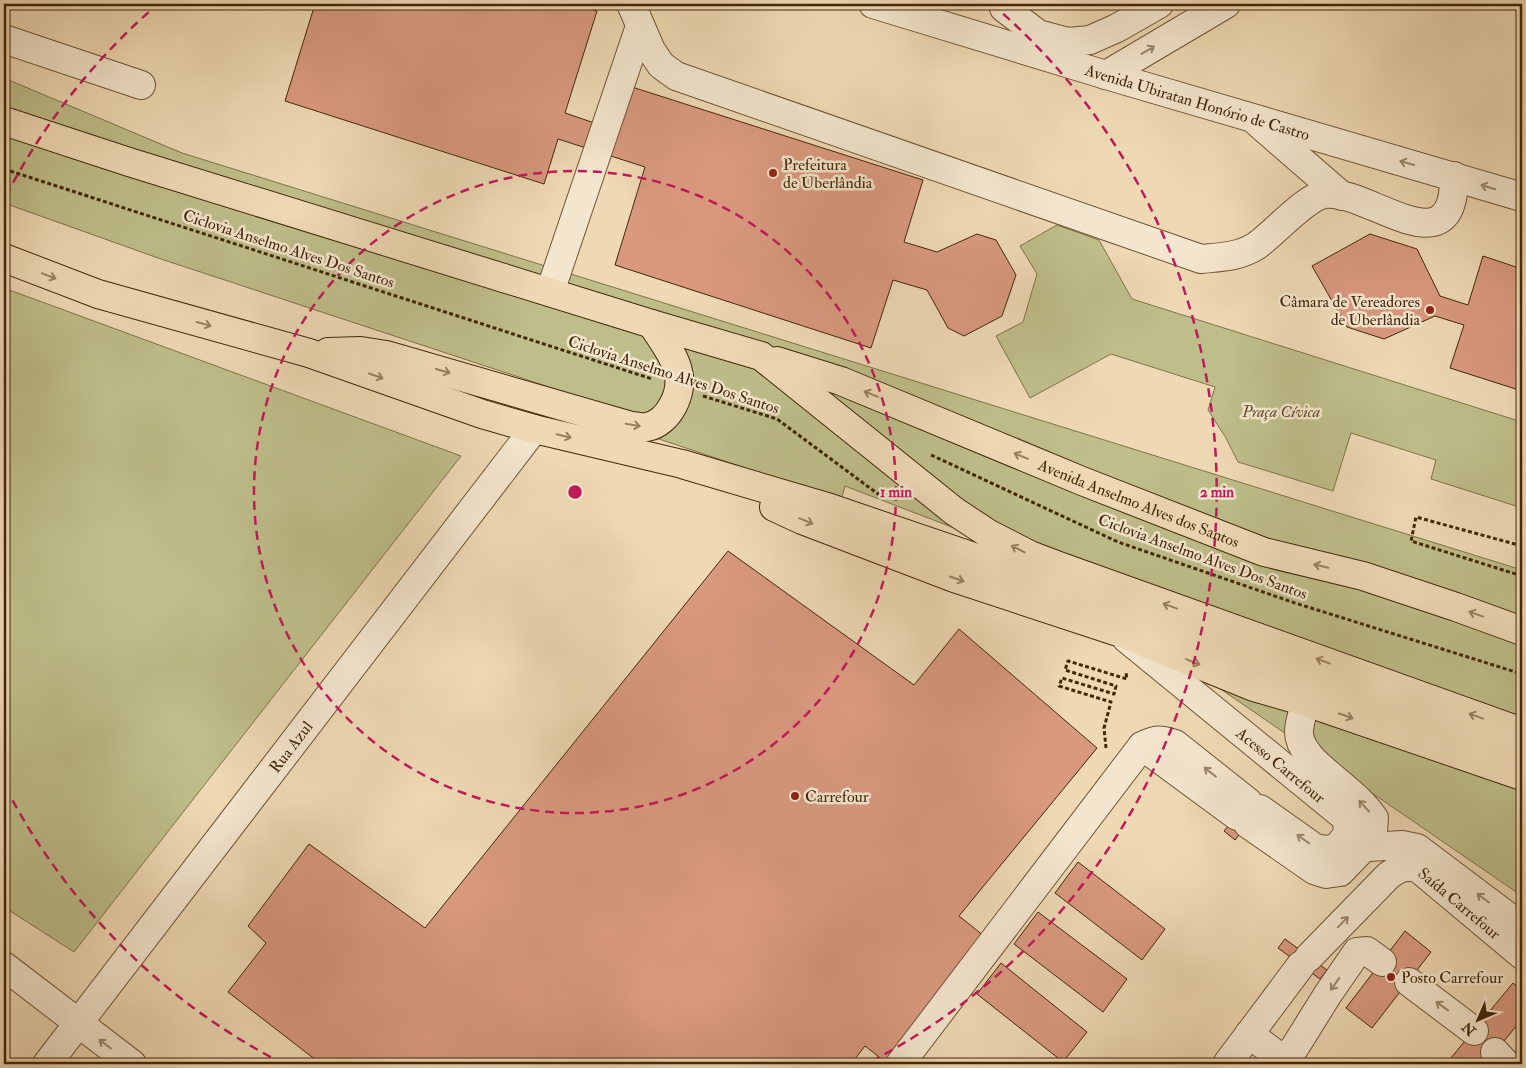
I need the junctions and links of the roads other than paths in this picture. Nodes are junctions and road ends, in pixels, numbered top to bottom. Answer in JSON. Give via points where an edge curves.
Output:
{"nodes":[{"id":1,"x":873,"y":4,"type":"edge"},
{"id":2,"x":1158,"y":4,"type":"edge"},
{"id":3,"x":1226,"y":4,"type":"edge"},
{"id":4,"x":1006,"y":6,"type":"edge"},
{"id":5,"x":898,"y":8,"type":"edge"},
{"id":6,"x":636,"y":15,"type":"edge"},
{"id":7,"x":980,"y":36,"type":"junction"},
{"id":8,"x":4,"y":39,"type":"edge"},
{"id":9,"x":1106,"y":75,"type":"junction"},
{"id":10,"x":141,"y":85,"type":"dead end"},
{"id":11,"x":1252,"y":117,"type":"junction"},
{"id":12,"x":4,"y":121,"type":"edge"},
{"id":13,"x":1454,"y":176,"type":"junction"},
{"id":14,"x":1342,"y":196,"type":"junction"},
{"id":15,"x":1522,"y":197,"type":"edge"},
{"id":16,"x":4,"y":258,"type":"edge"},
{"id":17,"x":550,"y":292,"type":"junction"},
{"id":18,"x":652,"y":324,"type":"junction"},
{"id":19,"x":309,"y":352,"type":"junction"},
{"id":20,"x":761,"y":356,"type":"junction"},
{"id":21,"x":534,"y":429,"type":"junction"},
{"id":22,"x":682,"y":464,"type":"junction"},
{"id":23,"x":1522,"y":631,"type":"edge"},
{"id":24,"x":1120,"y":633,"type":"junction"},
{"id":25,"x":1306,"y":702,"type":"junction"},
{"id":26,"x":1522,"y":732,"type":"edge"},
{"id":27,"x":1522,"y":755,"type":"edge"},
{"id":28,"x":1522,"y":776,"type":"edge"},
{"id":29,"x":1248,"y":813,"type":"junction"},
{"id":30,"x":1364,"y":847,"type":"junction"},
{"id":31,"x":1335,"y":849,"type":"junction"},
{"id":32,"x":1522,"y":927,"type":"edge"},
{"id":33,"x":1522,"y":955,"type":"edge"},
{"id":34,"x":1382,"y":962,"type":"dead end"},
{"id":35,"x":4,"y":966,"type":"edge"},
{"id":36,"x":1409,"y":982,"type":"dead end"},
{"id":37,"x":78,"y":1024,"type":"junction"},
{"id":38,"x":1474,"y":1031,"type":"dead end"},
{"id":39,"x":1239,"y":1048,"type":"edge"},
{"id":40,"x":47,"y":1064,"type":"edge"},
{"id":41,"x":132,"y":1064,"type":"edge"},
{"id":42,"x":900,"y":1064,"type":"edge"},
{"id":43,"x":1262,"y":1064,"type":"edge"}],
"edges":[{"from":1,"to":5,"type":"street","name":"Avenida Ubiratan Honório de Castro"},
{"from":2,"to":4,"type":"street","via":[[1090,40],[1068,42],[1038,34]]},
{"from":9,"to":3,"type":"street","one_way":true},
{"from":4,"to":7,"type":"street"},
{"from":5,"to":7,"type":"street","name":"Avenida Ubiratan Honório de Castro"},
{"from":6,"to":14,"type":"street","via":[[651,50],[661,65],[676,76],[1201,258],[1232,257],[1255,247],[1306,203],[1325,194]]},
{"from":6,"to":17,"type":"street"},
{"from":7,"to":9,"type":"street","name":"Avenida Ubiratan Honório de Castro"},
{"from":8,"to":10,"type":"street"},
{"from":9,"to":11,"type":"street","name":"Avenida Ubiratan Honório de Castro"},
{"from":13,"to":11,"type":"street","name":"Avenida Ubiratan Honório de Castro","one_way":true},
{"from":11,"to":14,"type":"street"},
{"from":12,"to":17,"type":"main road","name":"Avenida Anselmo Alves dos Santos"},
{"from":13,"to":14,"type":"street","via":[[1450,207],[1435,222],[1393,216]]},
{"from":15,"to":13,"type":"street","name":"Avenida Ubiratan Honório de Castro","one_way":true},
{"from":16,"to":19,"type":"main road","one_way":true,"via":[[98,294]]},
{"from":17,"to":18,"type":"main road","name":"Avenida Anselmo Alves dos Santos"},
{"from":19,"to":18,"type":"main road","one_way":true,"via":[[361,351],[386,355],[631,426],[647,427],[663,419],[679,388],[679,372],[672,355]]},
{"from":18,"to":20,"type":"main road","name":"Avenida Anselmo Alves dos Santos"},
{"from":19,"to":21,"type":"main road","one_way":true,"via":[[482,414]]},
{"from":23,"to":20,"type":"main road","name":"Avenida Anselmo Alves dos Santos","one_way":true,"via":[[1363,576],[1264,552],[841,381]]},
{"from":26,"to":20,"type":"main road","one_way":true,"via":[[1030,555],[954,512]]},
{"from":21,"to":22,"type":"main road","one_way":true},
{"from":21,"to":37,"type":"street","name":"Rua Azul"},
{"from":22,"to":24,"type":"main road","one_way":true,"via":[[802,520],[954,578]]},
{"from":22,"to":27,"type":"main road","via":[[830,508],[1021,574]]},
{"from":24,"to":25,"type":"main road","one_way":true,"via":[[1254,687]]},
{"from":24,"to":31,"type":"street","name":"Acesso Carrefour","via":[[1346,818],[1349,829]]},
{"from":25,"to":28,"type":"main road","one_way":true},
{"from":30,"to":25,"type":"street","one_way":true,"via":[[1373,832],[1374,818],[1304,748],[1299,734]]},
{"from":29,"to":30,"type":"street","via":[[1314,870],[1326,874],[1340,872]]},
{"from":31,"to":29,"type":"street","one_way":true,"via":[[1316,848]]},
{"from":29,"to":42,"type":"street","via":[[1142,746]]},
{"from":30,"to":31,"type":"street"},
{"from":32,"to":30,"type":"street","one_way":true,"via":[[1418,848],[1402,845]]},
{"from":39,"to":33,"type":"street","name":"Saída Carrefour","one_way":true,"via":[[1305,961],[1397,869],[1418,868]]},
{"from":34,"to":39,"type":"street","one_way":true,"via":[[1367,951],[1357,952],[1287,1057]]},
{"from":35,"to":37,"type":"street"},
{"from":38,"to":36,"type":"street","one_way":true},
{"from":37,"to":40,"type":"street","name":"Rua Azul"},
{"from":41,"to":37,"type":"street","one_way":true},
{"from":39,"to":43,"type":"street"}]}
